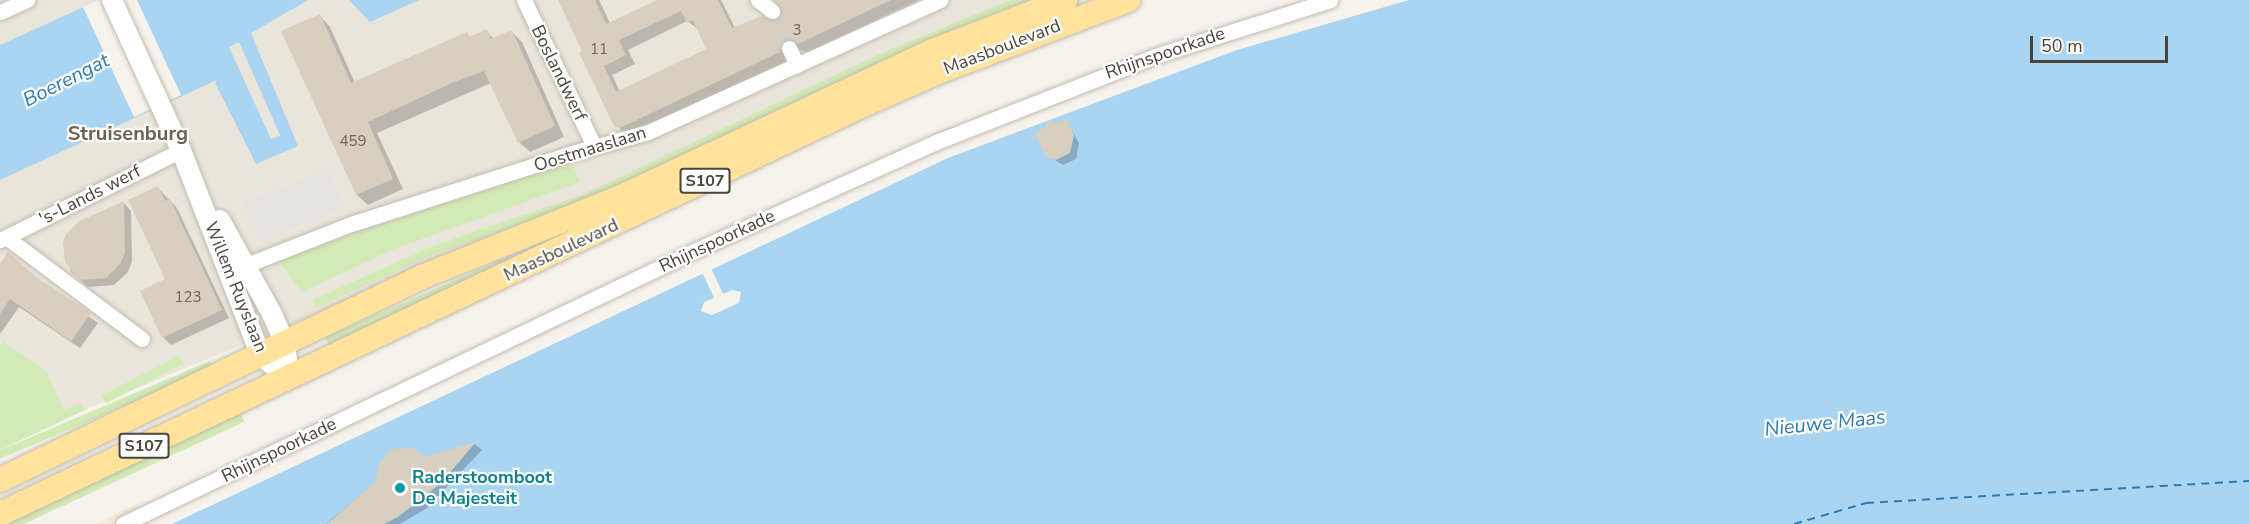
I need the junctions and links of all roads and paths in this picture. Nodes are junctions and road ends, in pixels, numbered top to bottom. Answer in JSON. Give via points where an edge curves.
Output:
{"nodes":[{"id":1,"x":27,"y":0,"type":"edge"},
{"id":2,"x":112,"y":0,"type":"edge"},
{"id":3,"x":524,"y":0,"type":"edge"},
{"id":4,"x":758,"y":0,"type":"edge"},
{"id":5,"x":941,"y":0,"type":"edge"},
{"id":6,"x":1065,"y":0,"type":"edge"},
{"id":7,"x":1128,"y":0,"type":"edge"},
{"id":8,"x":1330,"y":0,"type":"edge"},
{"id":9,"x":772,"y":11,"type":"tunnel mouth"},
{"id":10,"x":0,"y":12,"type":"edge"},
{"id":11,"x":789,"y":48,"type":"tunnel mouth"},
{"id":12,"x":797,"y":65,"type":"junction"},
{"id":13,"x":594,"y":146,"type":"junction"},
{"id":14,"x":181,"y":150,"type":"junction"},
{"id":15,"x":3,"y":238,"type":"edge"},
{"id":16,"x":238,"y":268,"type":"junction"},
{"id":17,"x":142,"y":339,"type":"dead end"},
{"id":18,"x":285,"y":344,"type":"junction"},
{"id":19,"x":261,"y":356,"type":"junction"},
{"id":20,"x":289,"y":378,"type":"junction"},
{"id":21,"x":0,"y":480,"type":"edge"},
{"id":22,"x":0,"y":514,"type":"edge"},
{"id":23,"x":123,"y":524,"type":"edge"}],
"edges":[{"from":1,"to":10,"type":"street"},
{"from":2,"to":14,"type":"street","name":"Willem Ruyslaan"},
{"from":3,"to":13,"type":"street","name":"Boslandwerf"},
{"from":4,"to":9,"type":"street"},
{"from":5,"to":12,"type":"street","name":"Oostmaaslaan"},
{"from":6,"to":18,"type":"main road","name":"Maasboulevard","number":"S107","via":[[891,70],[620,198],[422,277]]},
{"from":7,"to":20,"type":"main road","name":"Maasboulevard","number":"S107","via":[[952,66],[863,105]]},
{"from":8,"to":23,"type":"street","name":"Rhijnspoorkade","via":[[1155,56],[936,142],[696,250]]},
{"from":11,"to":12,"type":"street"},
{"from":12,"to":13,"type":"street","name":"Oostmaaslaan","via":[[648,132]]},
{"from":13,"to":16,"type":"street","name":"Oostmaaslaan","via":[[351,224]]},
{"from":14,"to":15,"type":"street","name":"'s-Lands werf"},
{"from":14,"to":16,"type":"street","name":"Willem Ruyslaan"},
{"from":15,"to":17,"type":"street"},
{"from":16,"to":18,"type":"street","name":"Willem Ruyslaan"},
{"from":16,"to":19,"type":"street","name":"Willem Ruyslaan"},
{"from":18,"to":19,"type":"main road","name":"Maasboulevard","number":"S107"},
{"from":18,"to":20,"type":"street","name":"Willem Ruyslaan"},
{"from":19,"to":20,"type":"street","name":"Willem Ruyslaan"},
{"from":19,"to":21,"type":"main road","name":"Maasboulevard","number":"S107"},
{"from":20,"to":22,"type":"main road","name":"Maasboulevard","number":"S107"}]}
